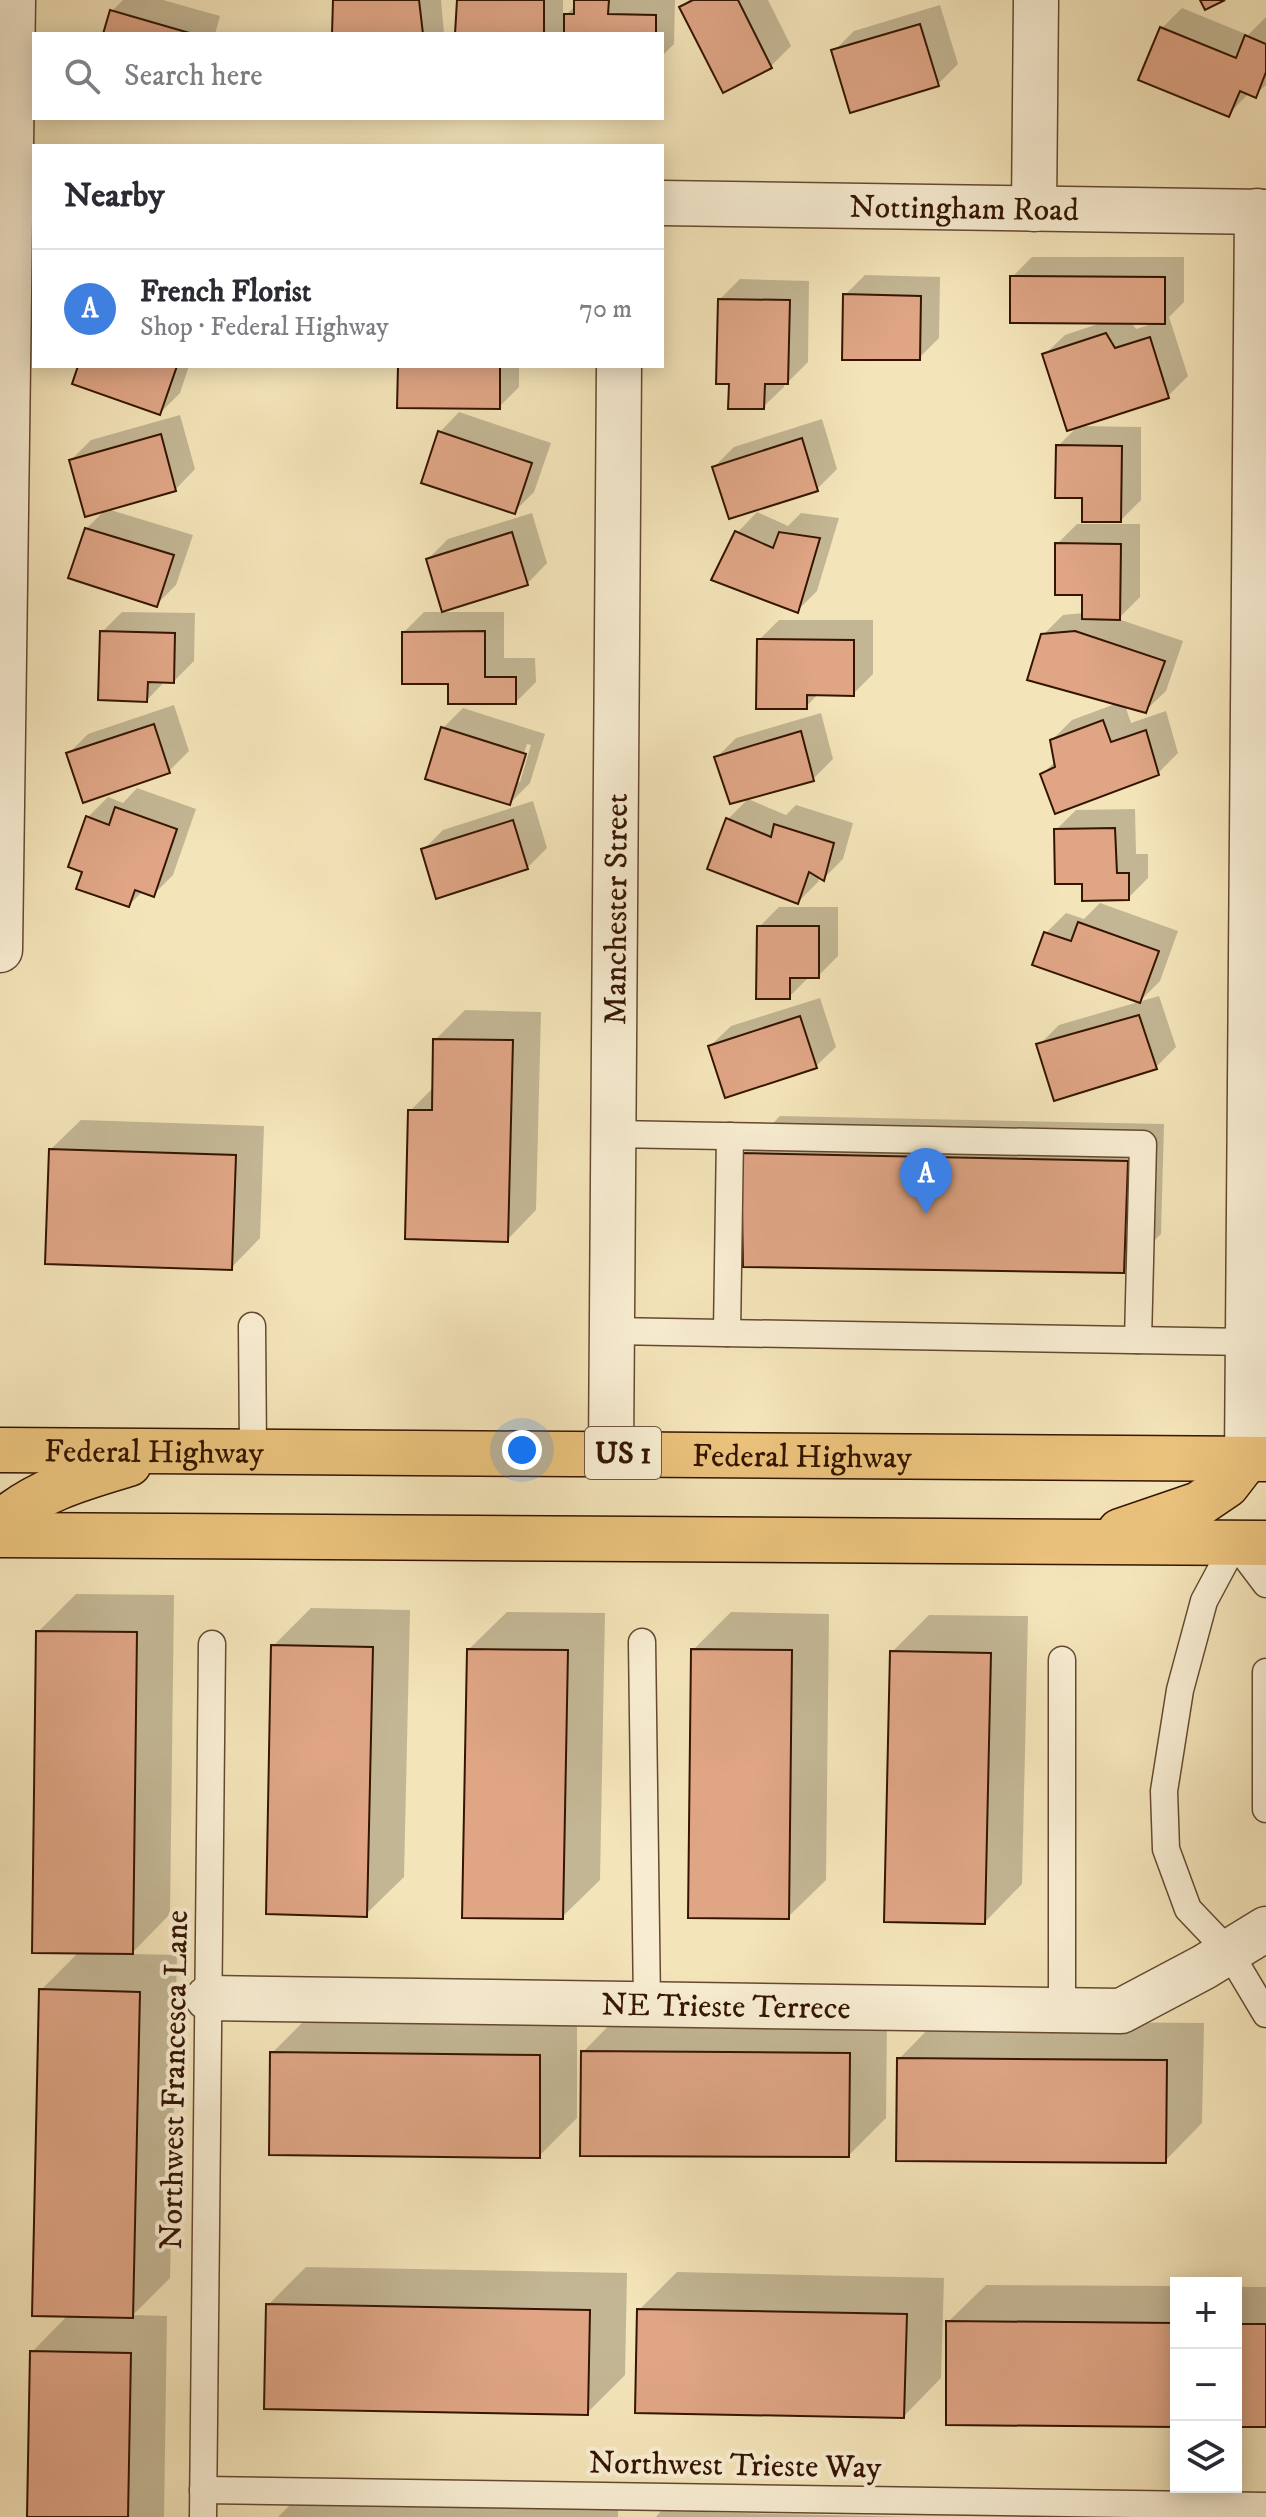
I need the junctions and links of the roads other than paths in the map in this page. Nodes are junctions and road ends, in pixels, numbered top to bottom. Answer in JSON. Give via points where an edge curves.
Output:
{"nodes":[{"id":1,"x":13,"y":0,"type":"edge"},
{"id":2,"x":1036,"y":0,"type":"edge"},
{"id":3,"x":15,"y":193,"type":"edge"},
{"id":4,"x":664,"y":203,"type":"edge"},
{"id":5,"x":1034,"y":209,"type":"junction"},
{"id":6,"x":1261,"y":212,"type":"edge"},
{"id":7,"x":619,"y":368,"type":"edge"},
{"id":8,"x":2,"y":589,"type":"edge"},
{"id":9,"x":0,"y":950,"type":"edge"},
{"id":10,"x":613,"y":1134,"type":"junction"},
{"id":11,"x":730,"y":1136,"type":"junction"},
{"id":12,"x":252,"y":1326,"type":"dead end"},
{"id":13,"x":612,"y":1331,"type":"junction"},
{"id":14,"x":727,"y":1333,"type":"junction"},
{"id":15,"x":1138,"y":1340,"type":"junction"},
{"id":16,"x":1248,"y":1342,"type":"junction"},
{"id":17,"x":0,"y":1450,"type":"edge"},
{"id":18,"x":169,"y":1451,"type":"junction"},
{"id":19,"x":253,"y":1452,"type":"junction"},
{"id":20,"x":611,"y":1453,"type":"junction"},
{"id":21,"x":1256,"y":1459,"type":"edge"},
{"id":22,"x":0,"y":1523,"type":"edge"},
{"id":23,"x":0,"y":1535,"type":"edge"},
{"id":24,"x":1256,"y":1537,"type":"edge"},
{"id":25,"x":1087,"y":1543,"type":"junction"},
{"id":26,"x":1266,"y":1584,"type":"edge"},
{"id":27,"x":642,"y":1642,"type":"dead end"},
{"id":28,"x":212,"y":1644,"type":"dead end"},
{"id":29,"x":1062,"y":1660,"type":"dead end"},
{"id":30,"x":1266,"y":1672,"type":"edge"},
{"id":31,"x":1266,"y":1809,"type":"edge"},
{"id":32,"x":1266,"y":1929,"type":"edge"},
{"id":33,"x":1229,"y":1952,"type":"junction"},
{"id":34,"x":208,"y":1998,"type":"junction"},
{"id":35,"x":647,"y":2004,"type":"junction"},
{"id":36,"x":1062,"y":2010,"type":"junction"},
{"id":37,"x":1266,"y":2014,"type":"edge"},
{"id":38,"x":203,"y":2490,"type":"junction"},
{"id":39,"x":1266,"y":2506,"type":"edge"},
{"id":40,"x":203,"y":2517,"type":"edge"}],
"edges":[{"from":1,"to":3,"type":"street"},
{"from":2,"to":5,"type":"street"},
{"from":3,"to":8,"type":"street"},
{"from":4,"to":5,"type":"street","name":"Nottingham Road"},
{"from":5,"to":6,"type":"street","name":"Nottingham Road"},
{"from":6,"to":16,"type":"street"},
{"from":7,"to":10,"type":"street","name":"Manchester Street"},
{"from":8,"to":9,"type":"street"},
{"from":10,"to":11,"type":"lane"},
{"from":10,"to":13,"type":"street","name":"Manchester Street"},
{"from":11,"to":14,"type":"lane"},
{"from":11,"to":15,"type":"lane","via":[[1143,1144]]},
{"from":12,"to":19,"type":"lane"},
{"from":13,"to":14,"type":"lane"},
{"from":13,"to":20,"type":"street","name":"Manchester Street"},
{"from":14,"to":15,"type":"lane"},
{"from":15,"to":16,"type":"lane"},
{"from":16,"to":21,"type":"street"},
{"from":17,"to":18,"type":"main road","name":"Federal Highway","number":"US 1"},
{"from":18,"to":19,"type":"main road","name":"Federal Highway","number":"US 1"},
{"from":18,"to":22,"type":"main road","via":[[56,1487],[19,1506]]},
{"from":19,"to":20,"type":"main road","name":"Federal Highway","number":"US 1"},
{"from":20,"to":21,"type":"main road","name":"Federal Highway","number":"US 1"},
{"from":21,"to":25,"type":"main road","via":[[1199,1504]]},
{"from":23,"to":25,"type":"main road"},
{"from":24,"to":25,"type":"main road"},
{"from":24,"to":26,"type":"lane"},
{"from":24,"to":33,"type":"lane","via":[[1204,1601],[1180,1690],[1164,1791],[1166,1849],[1188,1909]]},
{"from":27,"to":35,"type":"lane"},
{"from":28,"to":34,"type":"lane","name":"Northwest Francesca Lane"},
{"from":29,"to":36,"type":"lane"},
{"from":30,"to":31,"type":"lane"},
{"from":32,"to":33,"type":"street","name":"NE Trieste Terrece"},
{"from":33,"to":36,"type":"street","name":"NE Trieste Terrece","via":[[1121,2011]]},
{"from":33,"to":37,"type":"lane"},
{"from":34,"to":35,"type":"street","name":"NE Trieste Terrece"},
{"from":34,"to":38,"type":"lane","name":"Northwest Francesca Lane"},
{"from":35,"to":36,"type":"street","name":"NE Trieste Terrece"},
{"from":38,"to":39,"type":"lane","name":"Northwest Trieste Way"},
{"from":38,"to":40,"type":"lane","name":"Northwest Francesca Lane"}]}
